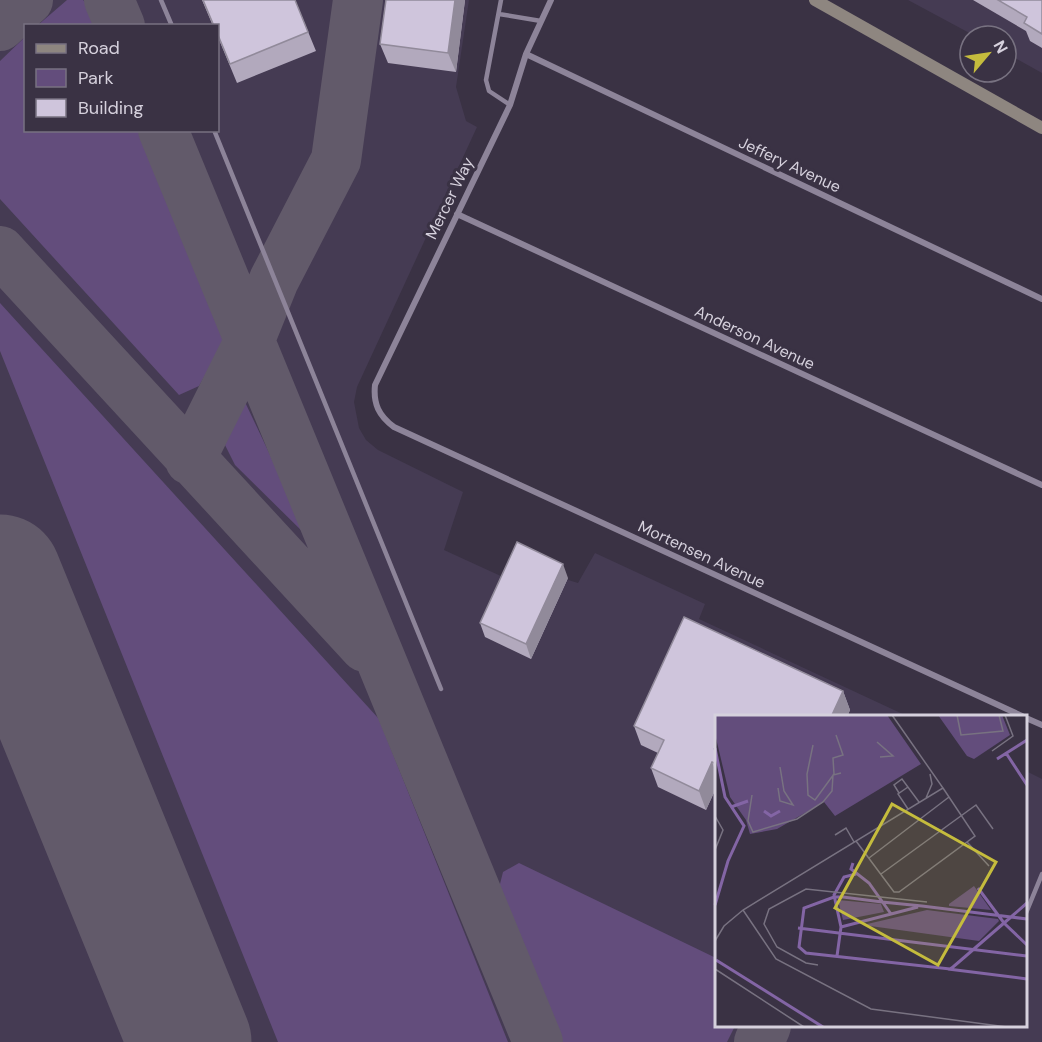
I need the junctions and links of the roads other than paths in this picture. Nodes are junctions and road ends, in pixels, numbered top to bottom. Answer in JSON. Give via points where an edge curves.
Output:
{"nodes":[{"id":1,"x":161,"y":0,"type":"edge"},
{"id":2,"x":501,"y":0,"type":"edge"},
{"id":3,"x":551,"y":0,"type":"edge"},
{"id":4,"x":815,"y":0,"type":"edge"},
{"id":5,"x":499,"y":14,"type":"junction"},
{"id":6,"x":541,"y":21,"type":"junction"},
{"id":7,"x":171,"y":24,"type":"edge"},
{"id":8,"x":526,"y":54,"type":"junction"},
{"id":9,"x":510,"y":105,"type":"junction"},
{"id":10,"x":1042,"y":128,"type":"edge"},
{"id":11,"x":215,"y":132,"type":"edge"},
{"id":12,"x":457,"y":214,"type":"junction"},
{"id":13,"x":1042,"y":299,"type":"edge"},
{"id":14,"x":377,"y":408,"type":"joint"},
{"id":15,"x":1042,"y":485,"type":"edge"},
{"id":16,"x":441,"y":689,"type":"dead end"},
{"id":17,"x":1020,"y":715,"type":"edge"},
{"id":18,"x":1027,"y":718,"type":"edge"},
{"id":19,"x":1042,"y":725,"type":"edge"},
{"id":20,"x":1042,"y":874,"type":"edge"},
{"id":21,"x":1027,"y":911,"type":"edge"}],
"edges":[{"from":1,"to":7,"type":"lane"},
{"from":2,"to":5,"type":"lane"},
{"from":3,"to":6,"type":"street","name":"Mercer Way"},
{"from":4,"to":10,"type":"main road"},
{"from":5,"to":6,"type":"lane"},
{"from":5,"to":9,"type":"lane","via":[[486,80],[492,94]]},
{"from":6,"to":8,"type":"street","name":"Mercer Way"},
{"from":8,"to":9,"type":"street","name":"Mercer Way"},
{"from":8,"to":13,"type":"street","name":"Jeffery Avenue"},
{"from":9,"to":12,"type":"street","name":"Mercer Way"},
{"from":11,"to":16,"type":"lane"},
{"from":12,"to":14,"type":"street","name":"Mercer Way","via":[[375,385]]},
{"from":12,"to":15,"type":"street","name":"Anderson Avenue"},
{"from":14,"to":17,"type":"street","name":"Mortensen Avenue","via":[[394,427]]},
{"from":18,"to":19,"type":"street","name":"Mortensen Avenue"},
{"from":20,"to":21,"type":"lane"}]}
